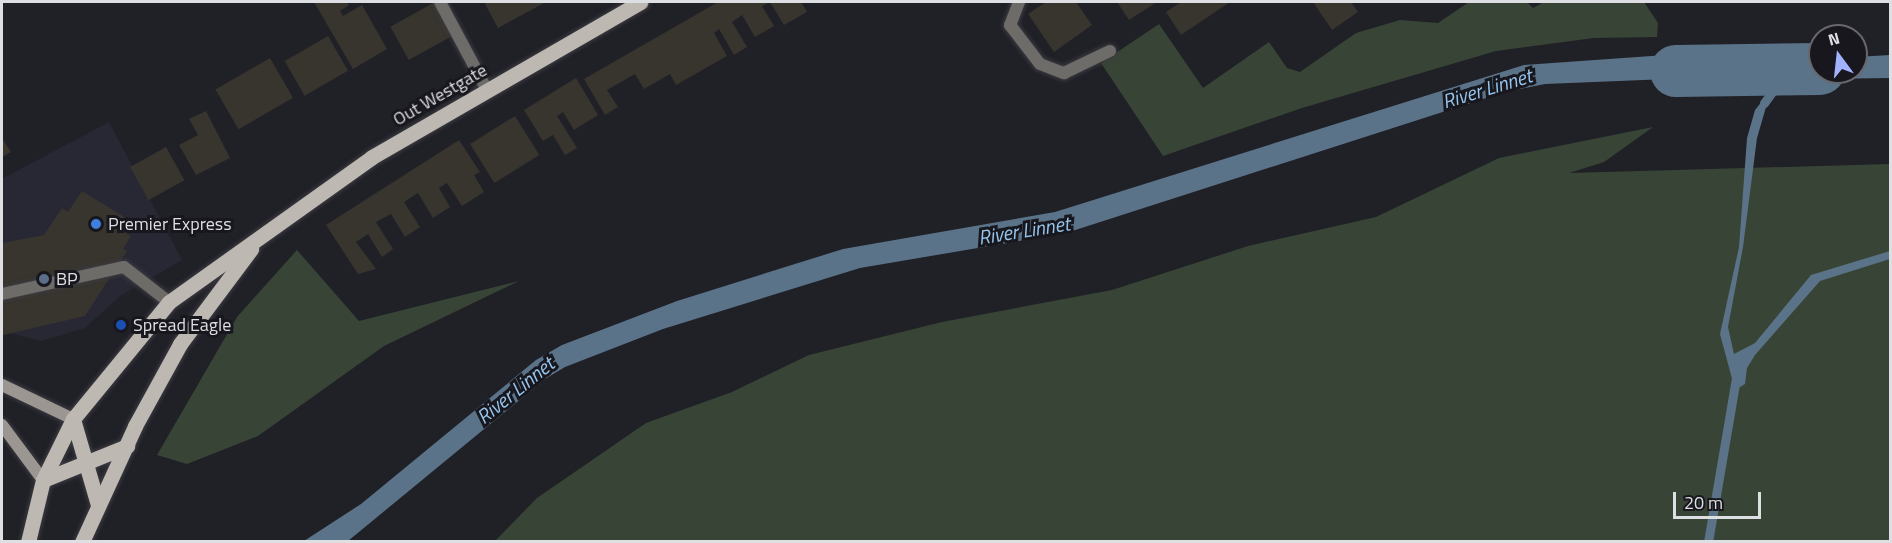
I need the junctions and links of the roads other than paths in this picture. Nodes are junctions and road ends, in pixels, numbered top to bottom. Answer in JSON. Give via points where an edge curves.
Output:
{"nodes":[{"id":1,"x":440,"y":2,"type":"edge"},
{"id":2,"x":641,"y":2,"type":"edge"},
{"id":3,"x":1019,"y":2,"type":"edge"},
{"id":4,"x":1110,"y":51,"type":"dead end"},
{"id":5,"x":487,"y":90,"type":"junction"},
{"id":6,"x":264,"y":232,"type":"junction"},
{"id":7,"x":2,"y":294,"type":"edge"},
{"id":8,"x":169,"y":302,"type":"junction"},
{"id":9,"x":2,"y":385,"type":"edge"},
{"id":10,"x":73,"y":419,"type":"junction"},
{"id":11,"x":2,"y":425,"type":"edge"},
{"id":12,"x":127,"y":446,"type":"junction"},
{"id":13,"x":88,"y":463,"type":"junction"},
{"id":14,"x":43,"y":480,"type":"junction"},
{"id":15,"x":98,"y":505,"type":"junction"},
{"id":16,"x":28,"y":542,"type":"edge"},
{"id":17,"x":82,"y":542,"type":"edge"}],
"edges":[{"from":1,"to":5,"type":"street"},
{"from":2,"to":5,"type":"main road","name":"Out Westgate"},
{"from":3,"to":4,"type":"street","via":[[1010,25],[1040,64],[1064,73]]},
{"from":5,"to":6,"type":"main road","name":"Out Westgate","via":[[372,156]]},
{"from":6,"to":8,"type":"main road","name":"Out Westgate"},
{"from":6,"to":12,"type":"main road","name":"Out Westgate","via":[[180,344]]},
{"from":7,"to":8,"type":"street","via":[[124,267]]},
{"from":8,"to":10,"type":"main road","name":"Out Westgate"},
{"from":9,"to":10,"type":"street"},
{"from":10,"to":13,"type":"main road"},
{"from":10,"to":14,"type":"main road","name":"Out Westgate"},
{"from":11,"to":14,"type":"street"},
{"from":12,"to":13,"type":"main road"},
{"from":12,"to":15,"type":"main road","name":"Out Westgate"},
{"from":13,"to":14,"type":"main road"},
{"from":13,"to":15,"type":"main road"},
{"from":14,"to":16,"type":"main road","name":"Out Westgate"},
{"from":15,"to":17,"type":"main road","name":"Out Westgate"}]}
